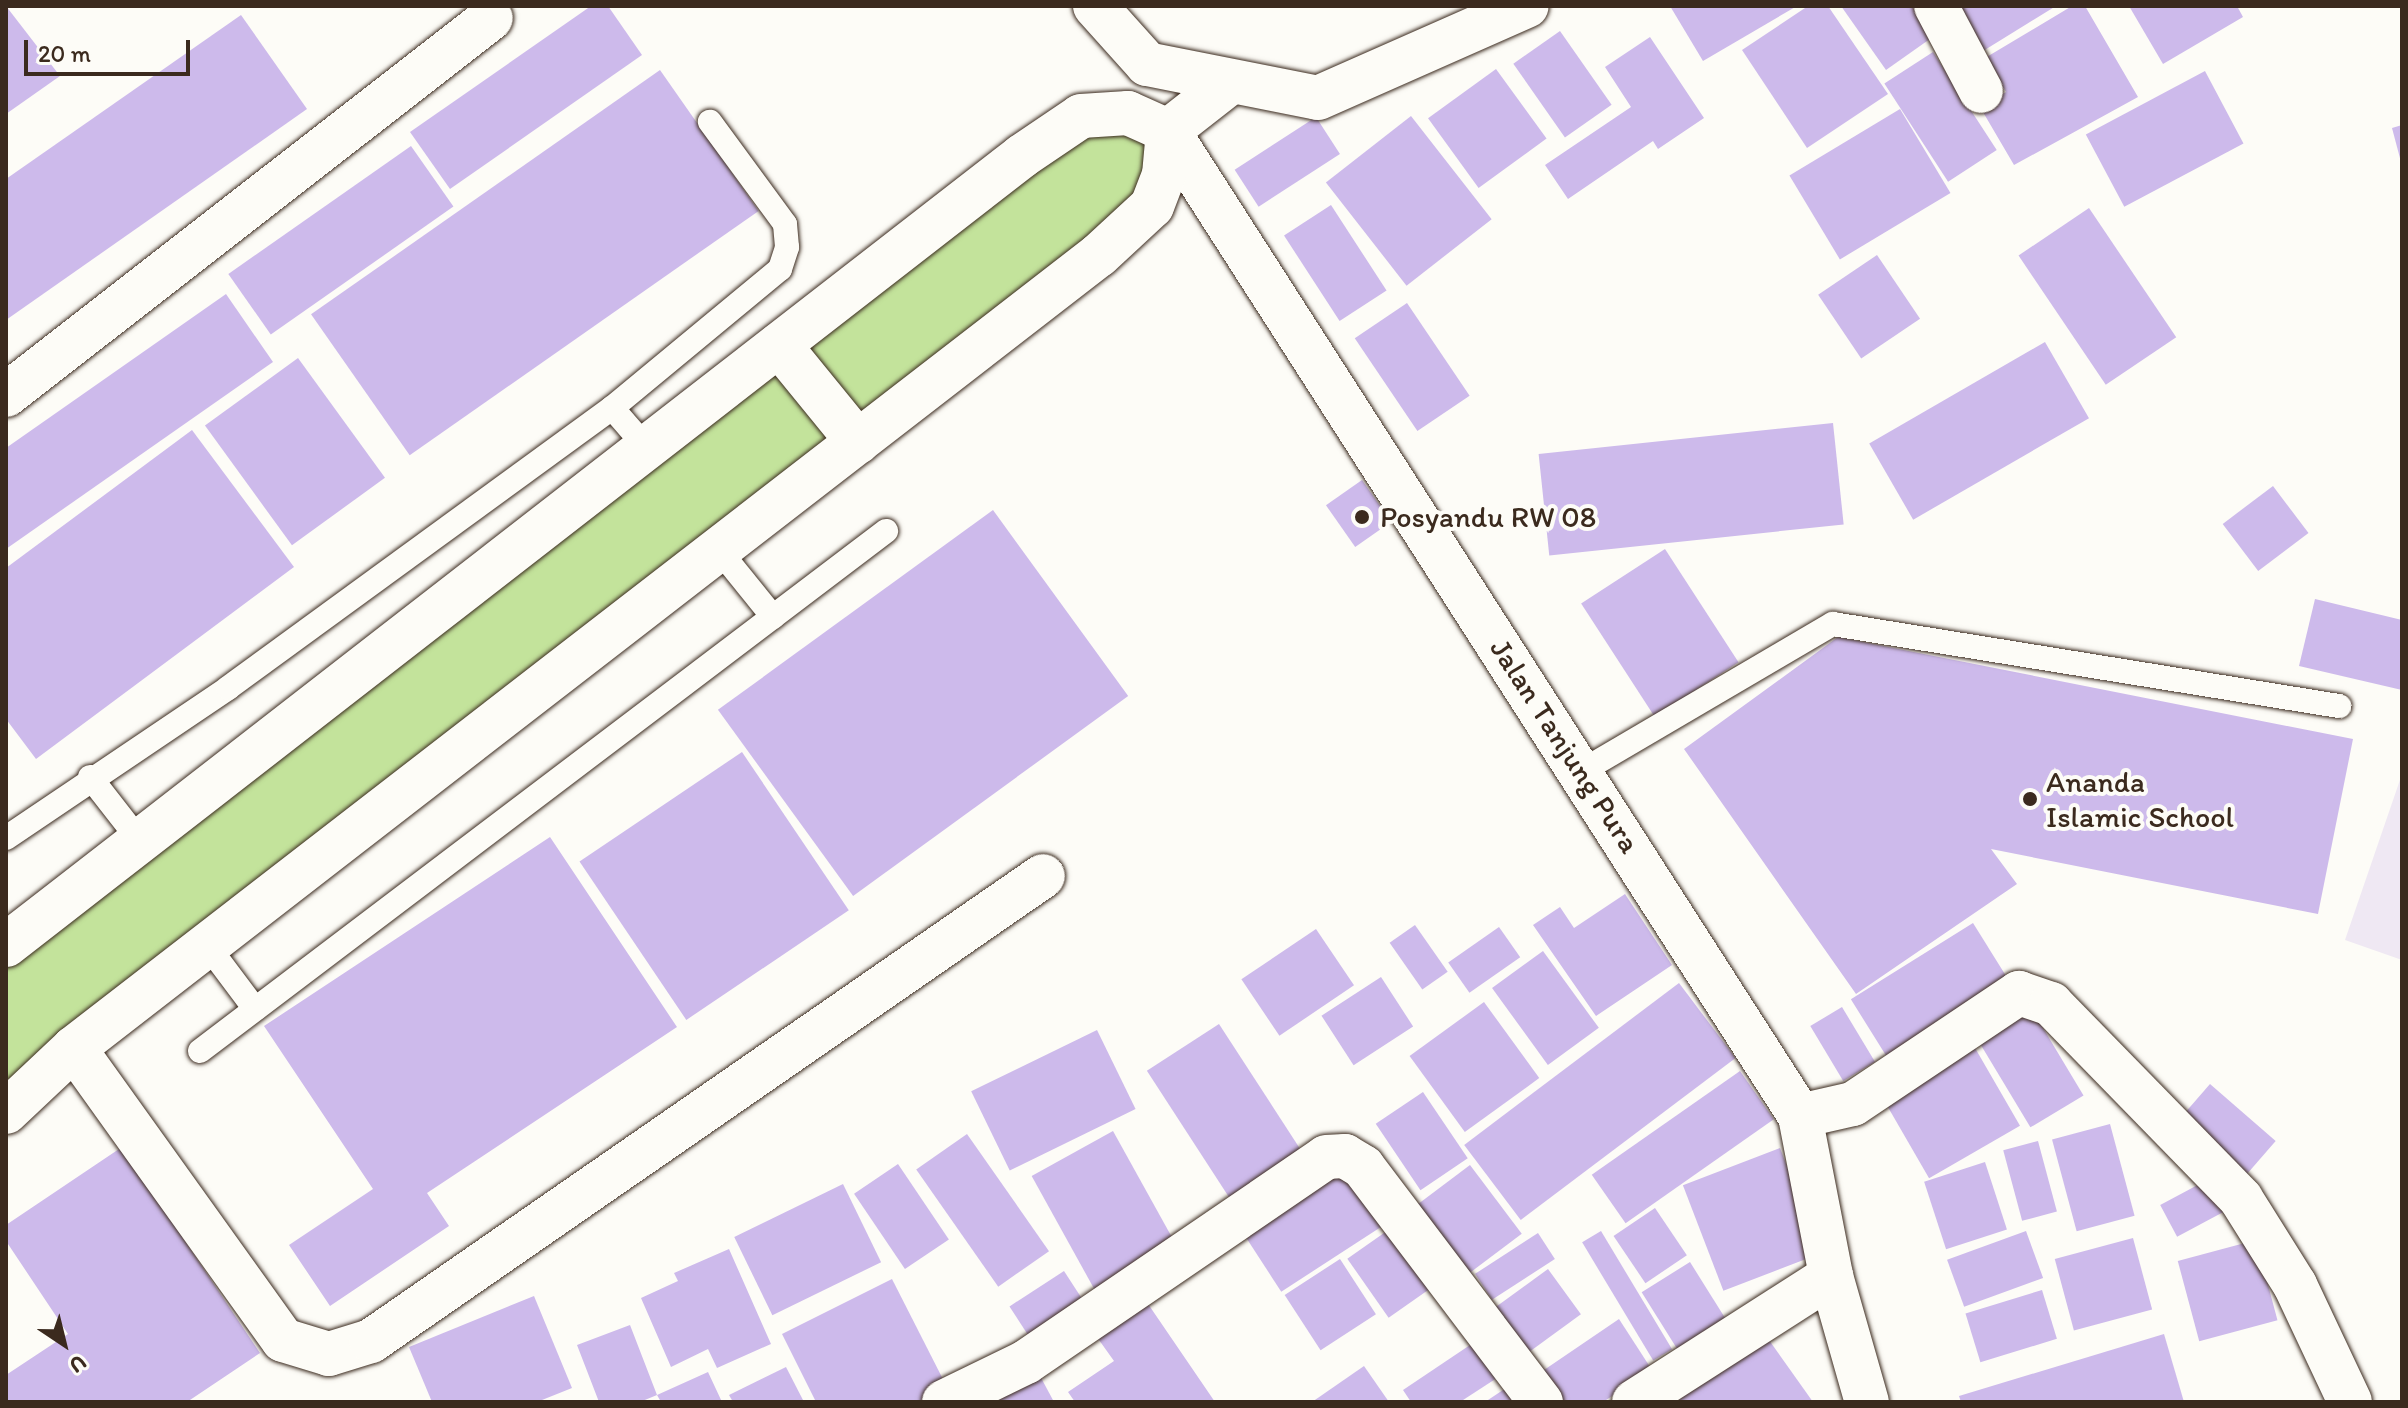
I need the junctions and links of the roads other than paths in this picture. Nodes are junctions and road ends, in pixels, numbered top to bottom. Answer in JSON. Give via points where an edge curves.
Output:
{"nodes":[{"id":1,"x":1095,"y":6,"type":"edge"},
{"id":2,"x":1527,"y":6,"type":"edge"},
{"id":3,"x":1936,"y":6,"type":"edge"},
{"id":4,"x":491,"y":18,"type":"dead end"},
{"id":5,"x":1228,"y":84,"type":"junction"},
{"id":6,"x":1981,"y":91,"type":"dead end"},
{"id":7,"x":710,"y":122,"type":"dead end"},
{"id":8,"x":1168,"y":131,"type":"junction"},
{"id":9,"x":779,"y":345,"type":"junction"},
{"id":10,"x":6,"y":395,"type":"edge"},
{"id":11,"x":612,"y":408,"type":"junction"},
{"id":12,"x":858,"y":442,"type":"junction"},
{"id":13,"x":646,"y":447,"type":"junction"},
{"id":14,"x":886,"y":531,"type":"dead end"},
{"id":15,"x":719,"y":550,"type":"junction"},
{"id":16,"x":773,"y":617,"type":"junction"},
{"id":17,"x":2339,"y":706,"type":"dead end"},
{"id":18,"x":1582,"y":771,"type":"junction"},
{"id":19,"x":90,"y":777,"type":"junction"},
{"id":20,"x":6,"y":838,"type":"edge"},
{"id":21,"x":140,"y":841,"type":"junction"},
{"id":22,"x":1043,"y":876,"type":"dead end"},
{"id":23,"x":6,"y":945,"type":"edge"},
{"id":24,"x":207,"y":945,"type":"junction"},
{"id":25,"x":255,"y":1009,"type":"junction"},
{"id":26,"x":74,"y":1048,"type":"junction"},
{"id":27,"x":200,"y":1051,"type":"dead end"},
{"id":28,"x":6,"y":1112,"type":"edge"},
{"id":29,"x":1800,"y":1116,"type":"junction"},
{"id":30,"x":1831,"y":1276,"type":"junction"},
{"id":31,"x":944,"y":1402,"type":"edge"},
{"id":32,"x":1541,"y":1402,"type":"edge"},
{"id":33,"x":1634,"y":1402,"type":"edge"},
{"id":34,"x":1867,"y":1402,"type":"edge"},
{"id":35,"x":2350,"y":1402,"type":"edge"}],
"edges":[{"from":1,"to":5,"type":"street","via":[[1147,64]]},
{"from":2,"to":5,"type":"street","via":[[1318,98]]},
{"from":3,"to":6,"type":"street"},
{"from":4,"to":10,"type":"street"},
{"from":5,"to":8,"type":"street"},
{"from":7,"to":11,"type":"lane","via":[[785,224],[787,247],[780,269]]},
{"from":8,"to":9,"type":"street","via":[[1128,113],[1081,116]]},
{"from":8,"to":12,"type":"street","via":[[1164,175],[1152,206],[1099,255]]},
{"from":8,"to":18,"type":"street","name":"Jalan Tanjung Pura"},
{"from":9,"to":12,"type":"street"},
{"from":9,"to":13,"type":"street"},
{"from":11,"to":13,"type":"lane"},
{"from":11,"to":19,"type":"lane","via":[[228,688]]},
{"from":12,"to":15,"type":"street"},
{"from":13,"to":21,"type":"street"},
{"from":14,"to":16,"type":"lane"},
{"from":15,"to":16,"type":"lane"},
{"from":15,"to":24,"type":"street"},
{"from":16,"to":25,"type":"lane"},
{"from":17,"to":18,"type":"lane","via":[[1833,624]]},
{"from":18,"to":29,"type":"street","name":"Jalan Tanjung Pura"},
{"from":19,"to":20,"type":"lane"},
{"from":19,"to":21,"type":"lane"},
{"from":21,"to":23,"type":"street"},
{"from":22,"to":26,"type":"street","via":[[371,1341],[329,1354],[283,1340]]},
{"from":24,"to":25,"type":"lane"},
{"from":24,"to":26,"type":"street"},
{"from":25,"to":27,"type":"lane"},
{"from":26,"to":28,"type":"street"},
{"from":29,"to":30,"type":"street","name":"Jalan Tanjung Pura"},
{"from":29,"to":35,"type":"street","via":[[1853,1104],[2019,993],[2051,1004],[2241,1199],[2295,1285]]},
{"from":30,"to":33,"type":"street"},
{"from":30,"to":34,"type":"street","name":"Jalan Tanjung Pura"},
{"from":31,"to":32,"type":"street","via":[[1026,1362],[1326,1157],[1345,1156],[1363,1167]]}]}
